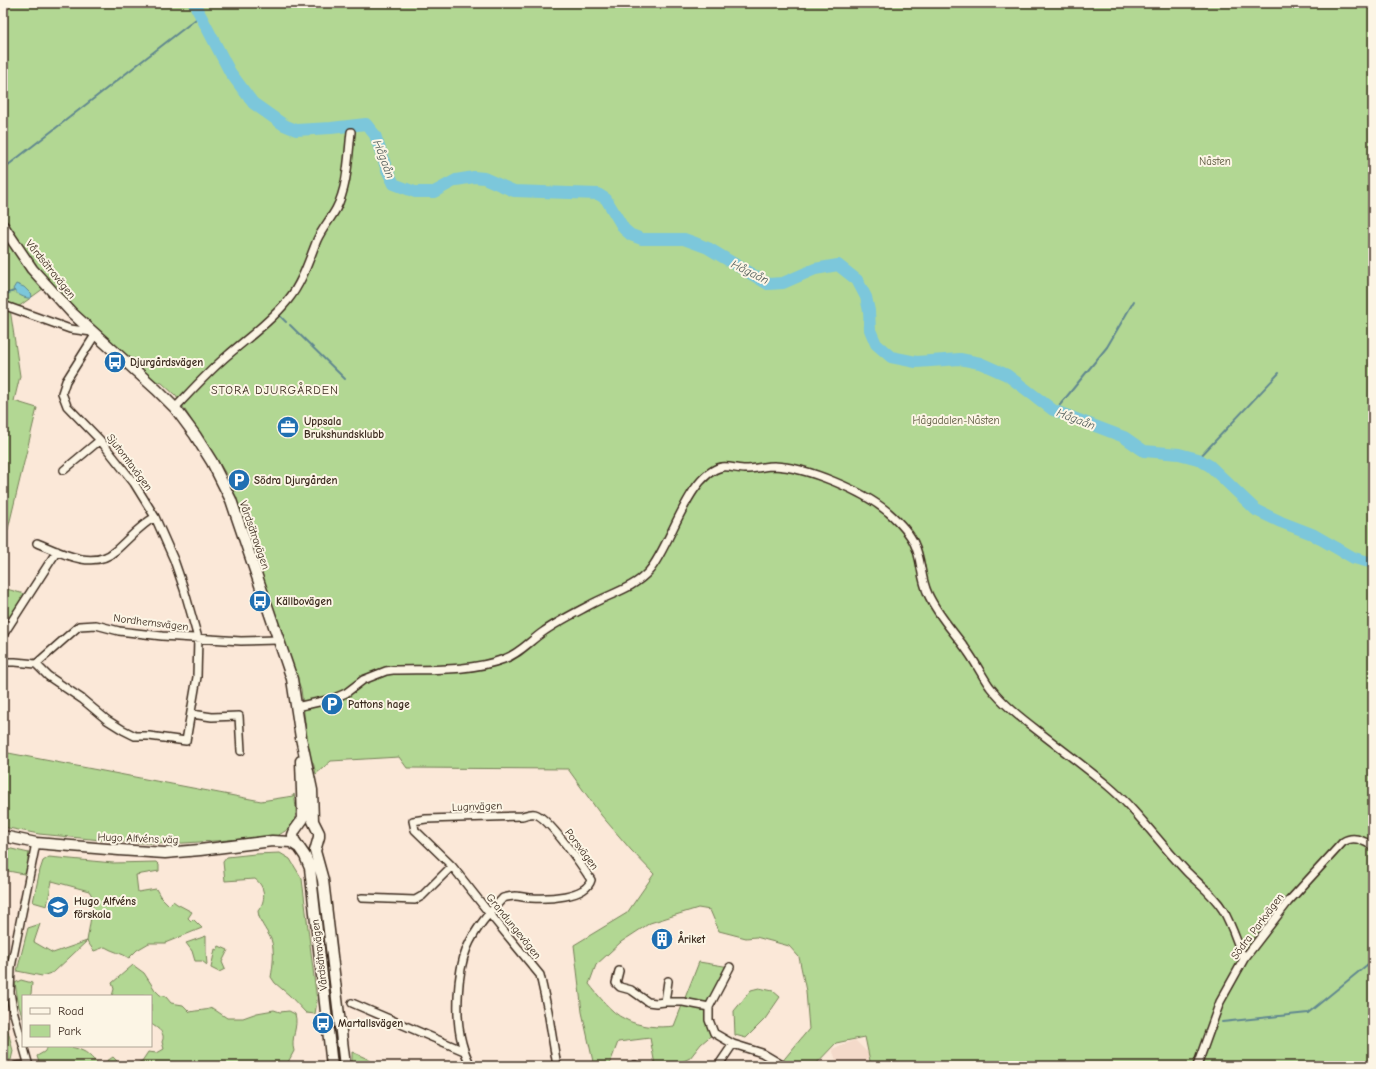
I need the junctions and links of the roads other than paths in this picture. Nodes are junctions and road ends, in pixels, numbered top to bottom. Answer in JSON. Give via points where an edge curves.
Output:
{"nodes":[{"id":1,"x":351,"y":132,"type":"dead end"},
{"id":2,"x":3,"y":226,"type":"edge"},
{"id":3,"x":3,"y":305,"type":"edge"},
{"id":4,"x":94,"y":334,"type":"junction"},
{"id":5,"x":174,"y":408,"type":"junction"},
{"id":6,"x":100,"y":440,"type":"junction"},
{"id":7,"x":64,"y":470,"type":"dead end"},
{"id":8,"x":155,"y":517,"type":"junction"},
{"id":9,"x":36,"y":543,"type":"dead end"},
{"id":10,"x":57,"y":551,"type":"junction"},
{"id":11,"x":3,"y":635,"type":"edge"},
{"id":12,"x":198,"y":638,"type":"junction"},
{"id":13,"x":278,"y":640,"type":"junction"},
{"id":14,"x":3,"y":662,"type":"edge"},
{"id":15,"x":36,"y":664,"type":"junction"},
{"id":16,"x":296,"y":707,"type":"junction"},
{"id":17,"x":192,"y":714,"type":"junction"},
{"id":18,"x":301,"y":738,"type":"junction"},
{"id":19,"x":241,"y":751,"type":"dead end"},
{"id":20,"x":541,"y":818,"type":"joint"},
{"id":21,"x":413,"y":821,"type":"joint"},
{"id":22,"x":316,"y":827,"type":"junction"},
{"id":23,"x":296,"y":828,"type":"junction"},
{"id":24,"x":3,"y":836,"type":"edge"},
{"id":25,"x":36,"y":842,"type":"junction"},
{"id":26,"x":272,"y":842,"type":"junction"},
{"id":27,"x":318,"y":842,"type":"junction"},
{"id":28,"x":1373,"y":846,"type":"edge"},
{"id":29,"x":299,"y":847,"type":"junction"},
{"id":30,"x":452,"y":866,"type":"junction"},
{"id":31,"x":362,"y":898,"type":"dead end"},
{"id":32,"x":489,"y":913,"type":"junction"},
{"id":33,"x":1244,"y":959,"type":"junction"},
{"id":34,"x":730,"y":968,"type":"dead end"},
{"id":35,"x":619,"y":971,"type":"dead end"},
{"id":36,"x":668,"y":981,"type":"dead end"},
{"id":37,"x":665,"y":1002,"type":"junction"},
{"id":38,"x":352,"y":1003,"type":"dead end"},
{"id":39,"x":709,"y":1007,"type":"junction"},
{"id":40,"x":22,"y":1044,"type":"edge"},
{"id":41,"x":732,"y":1044,"type":"junction"},
{"id":42,"x":23,"y":1047,"type":"edge"},
{"id":43,"x":464,"y":1051,"type":"junction"},
{"id":44,"x":721,"y":1065,"type":"edge"},
{"id":45,"x":16,"y":1066,"type":"edge"},
{"id":46,"x":28,"y":1066,"type":"edge"},
{"id":47,"x":332,"y":1066,"type":"edge"},
{"id":48,"x":345,"y":1066,"type":"edge"},
{"id":49,"x":471,"y":1066,"type":"edge"},
{"id":50,"x":557,"y":1066,"type":"edge"},
{"id":51,"x":784,"y":1066,"type":"edge"},
{"id":52,"x":1197,"y":1066,"type":"edge"}],
"edges":[{"from":1,"to":5,"type":"street","via":[[342,194],[336,209],[318,236],[300,280],[289,299]]},
{"from":2,"to":4,"type":"street","name":"Vårdsätravägen","via":[[32,268],[67,309]]},
{"from":3,"to":4,"type":"street","via":[[70,330]]},
{"from":4,"to":5,"type":"street","name":"Vårdsätravägen"},
{"from":4,"to":6,"type":"street","name":"Sjutomtavägen","via":[[66,381],[62,393],[68,406]]},
{"from":5,"to":13,"type":"street","name":"Vårdsätravägen","via":[[212,462],[231,500]]},
{"from":6,"to":7,"type":"street"},
{"from":6,"to":8,"type":"street","name":"Sjutomtavägen","via":[[134,483]]},
{"from":8,"to":10,"type":"street","via":[[144,523],[113,553],[96,561],[78,559]]},
{"from":8,"to":12,"type":"street","name":"Sjutomtavägen","via":[[174,560]]},
{"from":9,"to":10,"type":"street"},
{"from":10,"to":11,"type":"street"},
{"from":12,"to":13,"type":"street","name":"Nordhemsvägen"},
{"from":12,"to":15,"type":"street","name":"Nordhemsvägen","via":[[155,635],[96,625],[79,626]]},
{"from":12,"to":17,"type":"street","via":[[197,677]]},
{"from":13,"to":16,"type":"street","name":"Vårdsätravägen","via":[[292,679]]},
{"from":14,"to":15,"type":"street"},
{"from":15,"to":17,"type":"street","via":[[107,720],[134,736],[186,741]]},
{"from":16,"to":18,"type":"street","name":"Vårdsätravägen"},
{"from":16,"to":33,"type":"street","via":[[332,699],[346,693],[363,680],[386,671],[472,667],[517,653],[562,620],[639,581],[659,557],[691,492],[712,472],[721,468],[774,466],[798,470],[862,495],[888,512],[914,542],[922,578],[935,608],[991,688],[1016,714],[1127,803],[1187,872],[1218,903]]},
{"from":17,"to":19,"type":"street","via":[[212,717],[239,716]]},
{"from":18,"to":22,"type":"street","name":"Vårdsätravägen","via":[[312,790],[313,821]]},
{"from":18,"to":23,"type":"street","name":"Vårdsätravägen","via":[[303,819]]},
{"from":20,"to":21,"type":"street","name":"Lugnvägen","via":[[534,814]]},
{"from":20,"to":32,"type":"street","name":"Porsvägen","via":[[551,826],[585,870],[591,880],[590,884],[580,891],[558,898],[503,898]]},
{"from":21,"to":30,"type":"street","name":"Grandungevägen","via":[[415,830]]},
{"from":22,"to":23,"type":"street","via":[[308,823]]},
{"from":22,"to":27,"type":"street","via":[[319,833]]},
{"from":23,"to":26,"type":"street","name":"Hugo Alfvéns väg"},
{"from":23,"to":29,"type":"street","via":[[294,840]]},
{"from":24,"to":25,"type":"street","name":"Hugo Alfvéns väg"},
{"from":25,"to":26,"type":"street","name":"Hugo Alfvéns väg","via":[[165,853]]},
{"from":25,"to":40,"type":"street","via":[[10,982],[13,1010]]},
{"from":26,"to":29,"type":"street","name":"Hugo Alfvéns väg","via":[[291,842]]},
{"from":27,"to":29,"type":"street","via":[[312,848]]},
{"from":27,"to":48,"type":"street","name":"Vårdsätravägen","via":[[316,851],[323,880]]},
{"from":28,"to":33,"type":"street","name":"Södra Parkvägen","via":[[1353,838],[1343,842],[1288,902]]},
{"from":29,"to":47,"type":"street","name":"Vårdsätravägen","via":[[310,868]]},
{"from":30,"to":31,"type":"street","via":[[415,900]]},
{"from":30,"to":32,"type":"street","name":"Grandungevägen"},
{"from":32,"to":43,"type":"street","via":[[474,934],[462,963],[458,1006]]},
{"from":32,"to":50,"type":"street","name":"Grandungevägen","via":[[540,975]]},
{"from":33,"to":52,"type":"street","name":"Södra Parkvägen","via":[[1220,1002]]},
{"from":34,"to":39,"type":"street"},
{"from":35,"to":37,"type":"street","via":[[616,983],[620,987],[631,990],[648,1002]]},
{"from":36,"to":37,"type":"street"},
{"from":37,"to":39,"type":"street","via":[[683,1002]]},
{"from":38,"to":43,"type":"street"},
{"from":39,"to":41,"type":"street","via":[[709,1020],[714,1033]]},
{"from":41,"to":44,"type":"street"},
{"from":41,"to":51,"type":"street","via":[[762,1053]]},
{"from":42,"to":46,"type":"street"},
{"from":43,"to":49,"type":"street"},
{"from":45,"to":46,"type":"street"}]}
